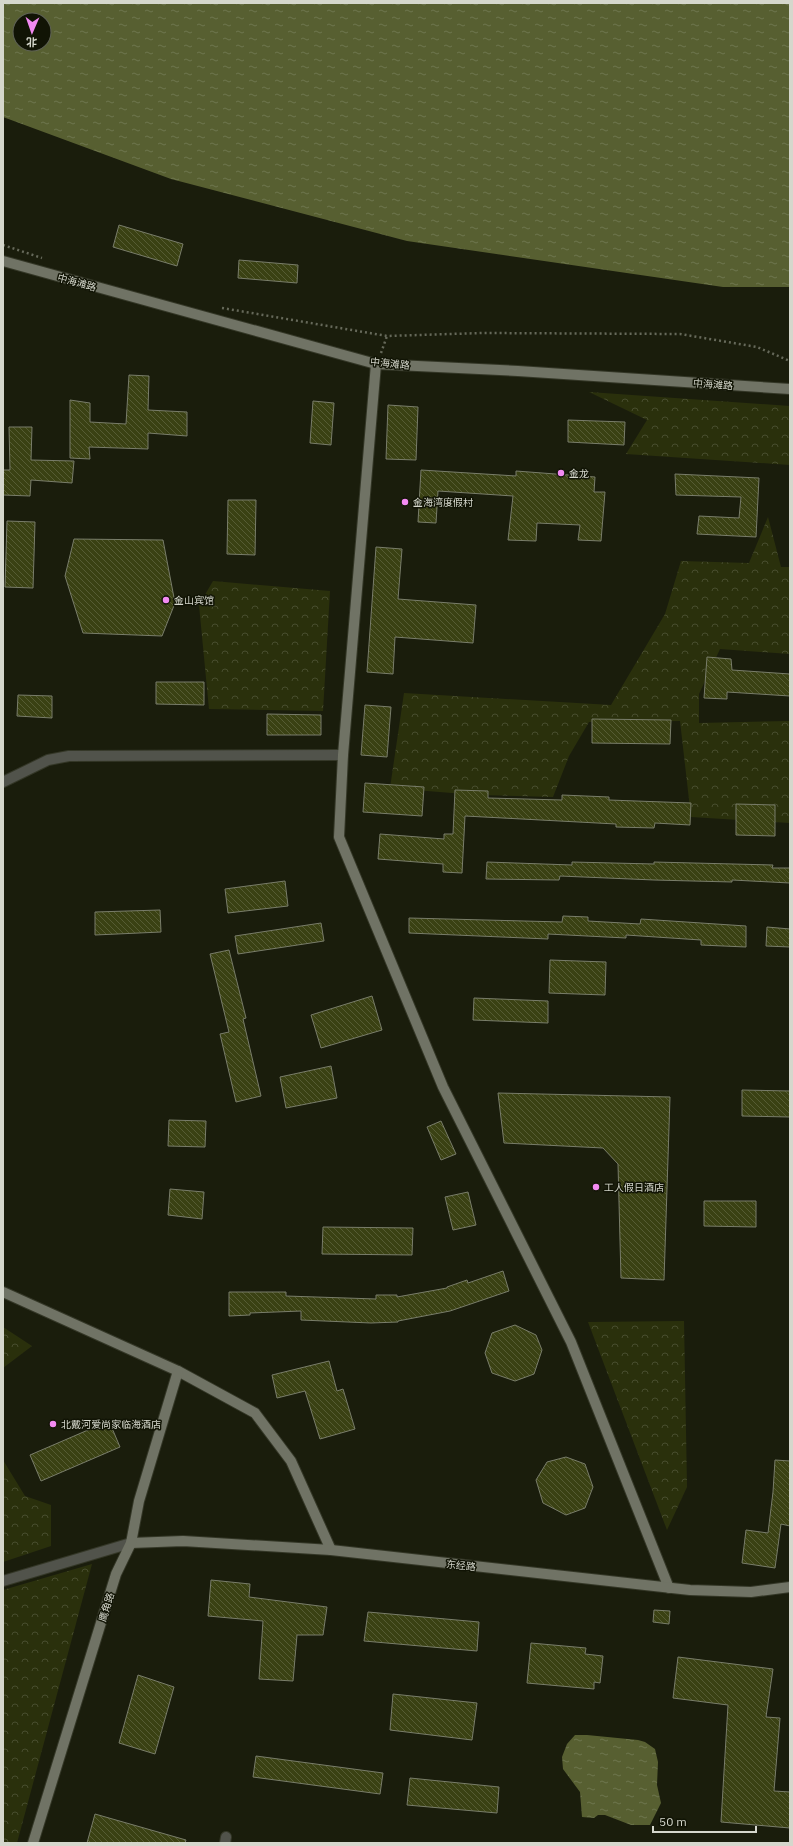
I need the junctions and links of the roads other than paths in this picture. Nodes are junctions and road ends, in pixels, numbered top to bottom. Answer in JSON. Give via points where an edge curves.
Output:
{"nodes":[{"id":1,"x":3,"y":261,"type":"edge"},
{"id":2,"x":376,"y":364,"type":"junction"},
{"id":3,"x":790,"y":389,"type":"edge"},
{"id":4,"x":343,"y":755,"type":"junction"},
{"id":5,"x":3,"y":782,"type":"edge"},
{"id":6,"x":3,"y":1292,"type":"edge"},
{"id":7,"x":178,"y":1371,"type":"junction"},
{"id":8,"x":131,"y":1543,"type":"junction"},
{"id":9,"x":331,"y":1550,"type":"junction"},
{"id":10,"x":3,"y":1581,"type":"edge"},
{"id":11,"x":790,"y":1587,"type":"edge"},
{"id":12,"x":669,"y":1588,"type":"junction"},
{"id":13,"x":33,"y":1843,"type":"edge"}],
"edges":[{"from":1,"to":2,"type":"main road","name":"中海滩路"},
{"from":2,"to":3,"type":"main road","name":"中海滩路"},
{"from":2,"to":4,"type":"main road"},
{"from":4,"to":5,"type":"street","via":[[69,756],[48,760]]},
{"from":4,"to":12,"type":"main road","via":[[339,837],[443,1087],[571,1342]]},
{"from":6,"to":7,"type":"main road"},
{"from":7,"to":8,"type":"main road","name":"鹰角路","via":[[139,1501]]},
{"from":7,"to":9,"type":"main road","via":[[255,1414],[291,1461]]},
{"from":8,"to":9,"type":"main road","name":"东经路","via":[[183,1541]]},
{"from":8,"to":10,"type":"street"},
{"from":8,"to":13,"type":"main road","name":"鹰角路","via":[[116,1574]]},
{"from":9,"to":12,"type":"main road","name":"东经路"},
{"from":11,"to":12,"type":"main road","name":"东经路","via":[[751,1592]]}]}
